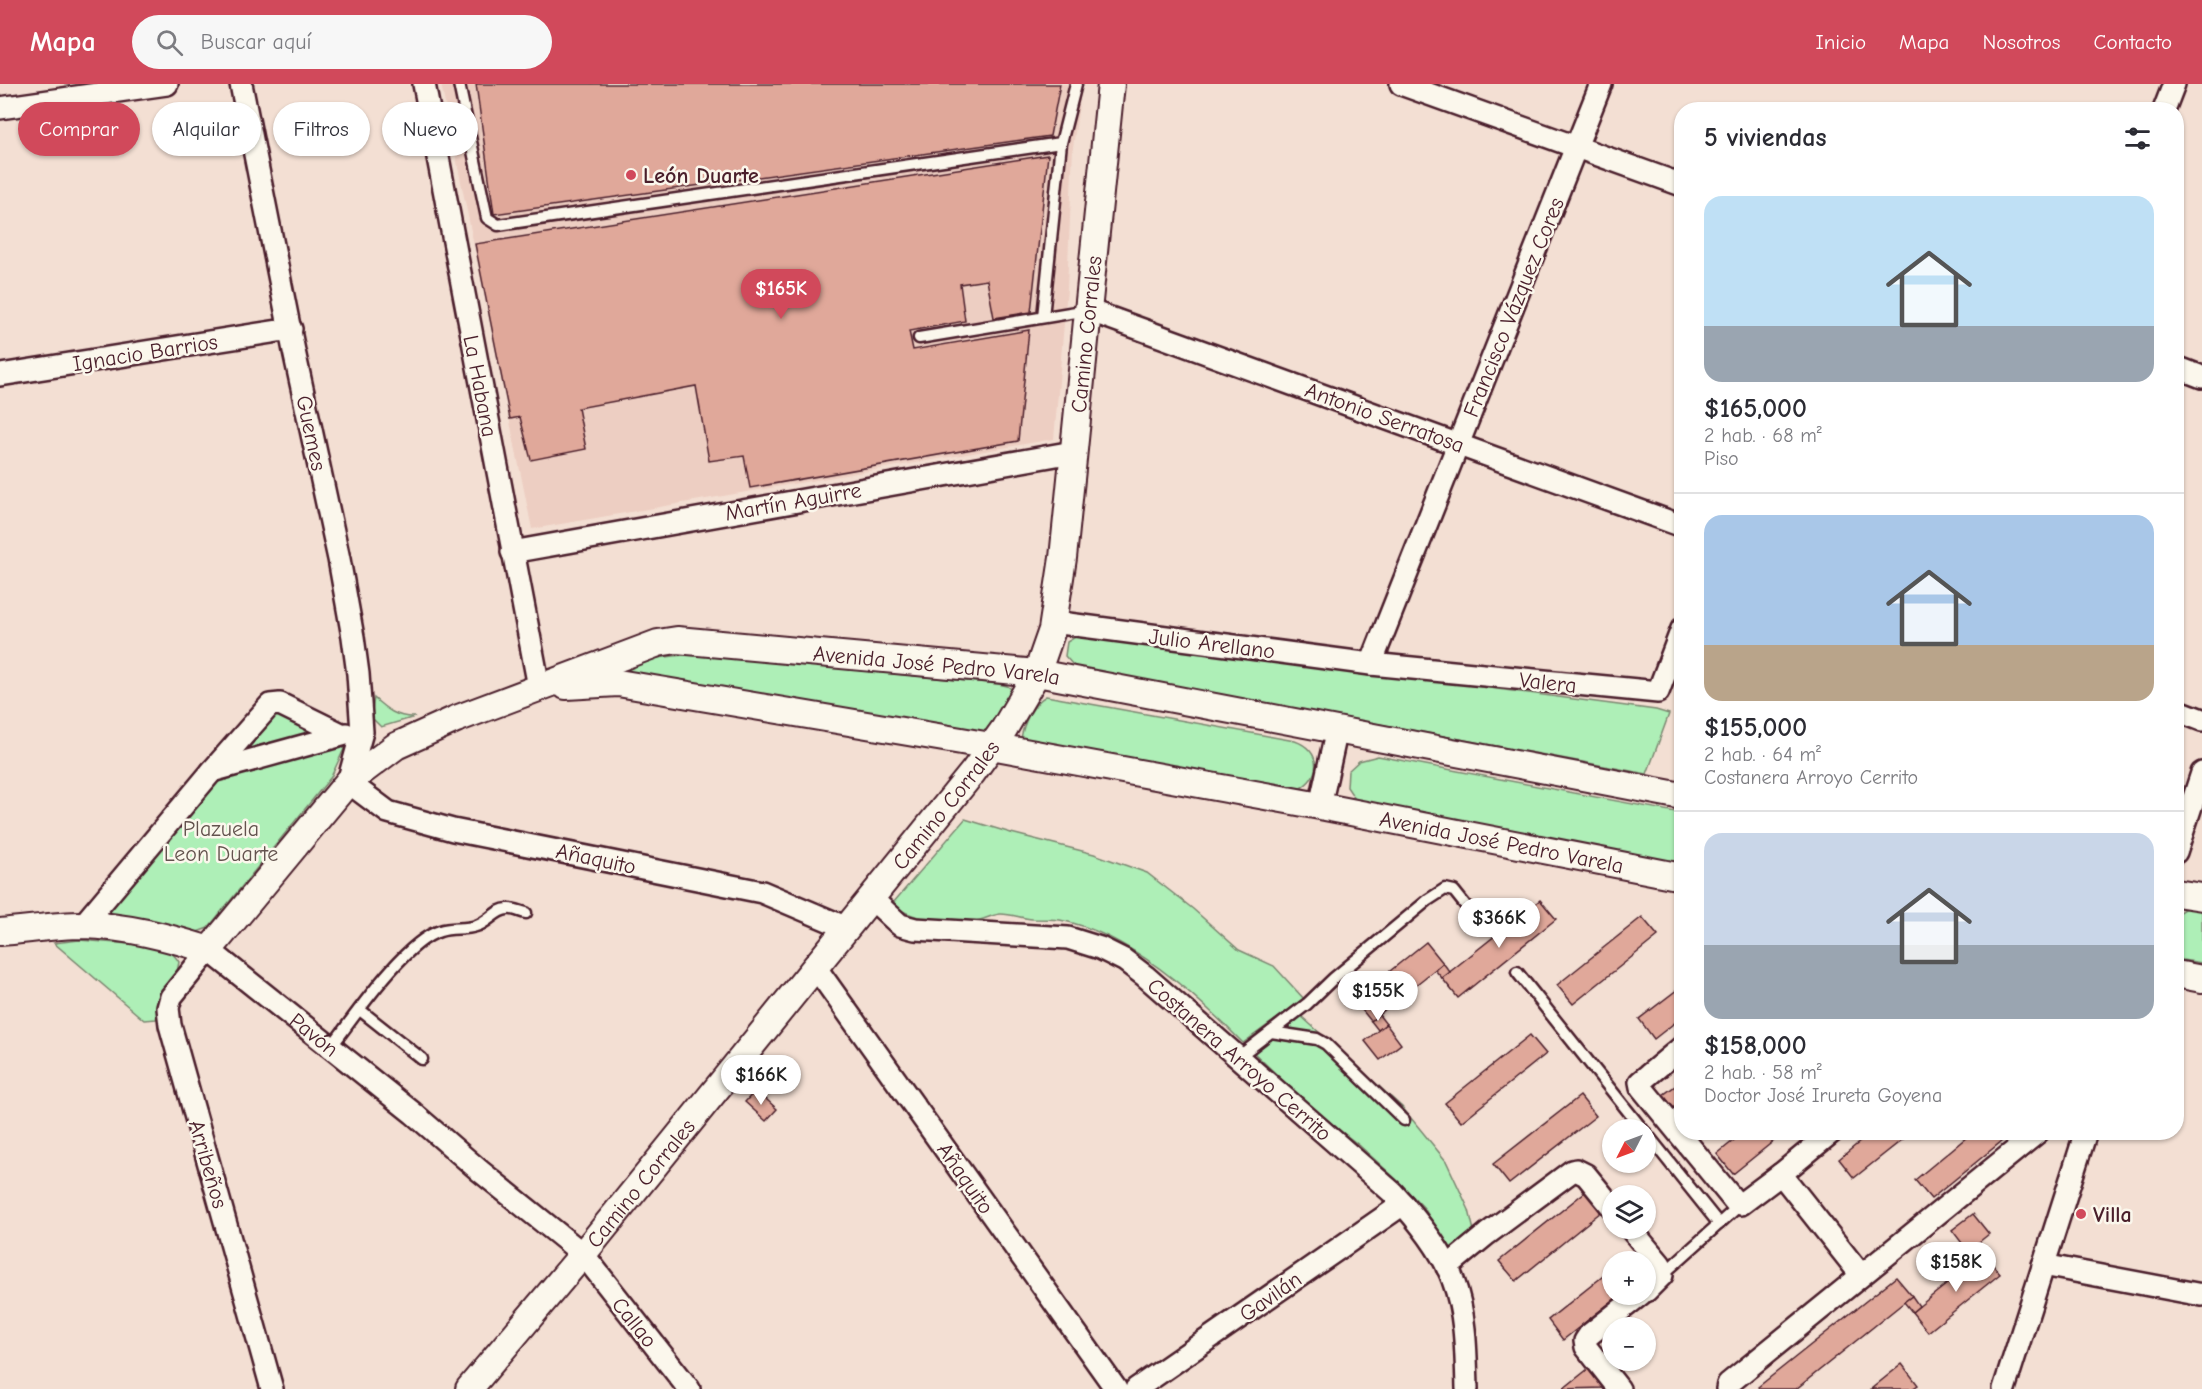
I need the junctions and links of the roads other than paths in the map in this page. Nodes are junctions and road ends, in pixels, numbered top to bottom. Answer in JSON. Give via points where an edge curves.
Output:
{"nodes":[{"id":1,"x":167,"y":84,"type":"edge"},
{"id":2,"x":241,"y":84,"type":"edge"},
{"id":3,"x":424,"y":84,"type":"edge"},
{"id":4,"x":459,"y":84,"type":"edge"},
{"id":5,"x":1076,"y":84,"type":"edge"},
{"id":6,"x":1112,"y":84,"type":"edge"},
{"id":7,"x":1401,"y":84,"type":"edge"},
{"id":8,"x":1601,"y":84,"type":"edge"},
{"id":9,"x":2174,"y":84,"type":"edge"},
{"id":10,"x":2167,"y":102,"type":"edge"},
{"id":11,"x":0,"y":108,"type":"edge"},
{"id":12,"x":1061,"y":142,"type":"junction"},
{"id":13,"x":1577,"y":147,"type":"junction"},
{"id":14,"x":1674,"y":182,"type":"edge"},
{"id":15,"x":1088,"y":310,"type":"junction"},
{"id":16,"x":1043,"y":317,"type":"junction"},
{"id":17,"x":291,"y":329,"type":"junction"},
{"id":18,"x":919,"y":338,"type":"dead end"},
{"id":19,"x":2184,"y":370,"type":"edge"},
{"id":20,"x":0,"y":375,"type":"edge"},
{"id":21,"x":2202,"y":377,"type":"edge"},
{"id":22,"x":1459,"y":443,"type":"junction"},
{"id":23,"x":1073,"y":452,"type":"junction"},
{"id":24,"x":1674,"y":523,"type":"edge"},
{"id":25,"x":512,"y":552,"type":"junction"},
{"id":26,"x":1053,"y":622,"type":"junction"},
{"id":27,"x":1674,"y":650,"type":"edge"},
{"id":28,"x":1371,"y":664,"type":"junction"},
{"id":29,"x":1037,"y":673,"type":"junction"},
{"id":30,"x":539,"y":687,"type":"junction"},
{"id":31,"x":2184,"y":713,"type":"edge"},
{"id":32,"x":2202,"y":720,"type":"edge"},
{"id":33,"x":1337,"y":729,"type":"junction"},
{"id":34,"x":351,"y":733,"type":"junction"},
{"id":35,"x":991,"y":746,"type":"junction"},
{"id":36,"x":212,"y":771,"type":"junction"},
{"id":37,"x":2202,"y":773,"type":"edge"},
{"id":38,"x":348,"y":782,"type":"junction"},
{"id":39,"x":1674,"y":794,"type":"edge"},
{"id":40,"x":1320,"y":806,"type":"junction"},
{"id":41,"x":2184,"y":828,"type":"edge"},
{"id":42,"x":1674,"y":876,"type":"edge"},
{"id":43,"x":2184,"y":894,"type":"edge"},
{"id":44,"x":2202,"y":897,"type":"edge"},
{"id":45,"x":872,"y":898,"type":"junction"},
{"id":46,"x":526,"y":913,"type":"dead end"},
{"id":47,"x":1479,"y":921,"type":"dead end"},
{"id":48,"x":83,"y":926,"type":"junction"},
{"id":49,"x":847,"y":928,"type":"junction"},
{"id":50,"x":0,"y":932,"type":"edge"},
{"id":51,"x":209,"y":950,"type":"junction"},
{"id":52,"x":816,"y":968,"type":"junction"},
{"id":53,"x":1517,"y":972,"type":"dead end"},
{"id":54,"x":2184,"y":976,"type":"edge"},
{"id":55,"x":2202,"y":979,"type":"edge"},
{"id":56,"x":360,"y":1010,"type":"junction"},
{"id":57,"x":1271,"y":1032,"type":"junction"},
{"id":58,"x":331,"y":1047,"type":"junction"},
{"id":59,"x":1674,"y":1054,"type":"edge"},
{"id":60,"x":1237,"y":1058,"type":"junction"},
{"id":61,"x":422,"y":1059,"type":"dead end"},
{"id":62,"x":1634,"y":1119,"type":"edge"},
{"id":63,"x":1404,"y":1120,"type":"dead end"},
{"id":64,"x":1674,"y":1127,"type":"edge"},
{"id":65,"x":1684,"y":1140,"type":"edge"},
{"id":66,"x":1822,"y":1140,"type":"edge"},
{"id":67,"x":2028,"y":1140,"type":"edge"},
{"id":68,"x":2083,"y":1140,"type":"edge"},
{"id":69,"x":1656,"y":1146,"type":"edge"},
{"id":70,"x":1781,"y":1174,"type":"junction"},
{"id":71,"x":1602,"y":1195,"type":"edge"},
{"id":72,"x":1403,"y":1204,"type":"junction"},
{"id":73,"x":1741,"y":1204,"type":"junction"},
{"id":74,"x":1719,"y":1224,"type":"junction"},
{"id":75,"x":1639,"y":1239,"type":"edge"},
{"id":76,"x":583,"y":1254,"type":"junction"},
{"id":77,"x":2043,"y":1265,"type":"junction"},
{"id":78,"x":1447,"y":1267,"type":"junction"},
{"id":79,"x":1662,"y":1275,"type":"junction"},
{"id":80,"x":1861,"y":1275,"type":"junction"},
{"id":81,"x":1656,"y":1281,"type":"edge"},
{"id":82,"x":2202,"y":1295,"type":"edge"},
{"id":83,"x":1628,"y":1305,"type":"edge"},
{"id":84,"x":272,"y":1389,"type":"edge"},
{"id":85,"x":469,"y":1389,"type":"edge"},
{"id":86,"x":689,"y":1389,"type":"edge"},
{"id":87,"x":1116,"y":1389,"type":"edge"},
{"id":88,"x":1136,"y":1389,"type":"edge"},
{"id":89,"x":1467,"y":1389,"type":"edge"},
{"id":90,"x":1619,"y":1389,"type":"edge"},
{"id":91,"x":1727,"y":1389,"type":"edge"},
{"id":92,"x":2004,"y":1389,"type":"edge"}],
"edges":[{"from":1,"to":11,"type":"street"},
{"from":2,"to":17,"type":"street","name":"Guemes"},
{"from":3,"to":25,"type":"street","name":"La Habana"},
{"from":4,"to":12,"type":"lane","via":[[487,218],[498,225]]},
{"from":5,"to":12,"type":"lane"},
{"from":6,"to":15,"type":"street","name":"Camino Corrales"},
{"from":7,"to":13,"type":"street"},
{"from":8,"to":13,"type":"street","name":"Francisco Vázquez Cores"},
{"from":9,"to":10,"type":"street"},
{"from":12,"to":16,"type":"lane"},
{"from":13,"to":14,"type":"street"},
{"from":13,"to":22,"type":"street","name":"Francisco Vázquez Cores"},
{"from":15,"to":16,"type":"lane"},
{"from":15,"to":22,"type":"street","name":"Antonio Serratosa"},
{"from":15,"to":23,"type":"street","name":"Camino Corrales"},
{"from":16,"to":18,"type":"lane"},
{"from":17,"to":20,"type":"street","name":"Ignacio Barrios"},
{"from":17,"to":34,"type":"street","name":"Guemes","via":[[358,674]]},
{"from":19,"to":21,"type":"street"},
{"from":22,"to":24,"type":"street","name":"Antonio Serratosa"},
{"from":22,"to":28,"type":"street","name":"Francisco Vázquez Cores"},
{"from":23,"to":25,"type":"street","name":"Martín Aguirre"},
{"from":23,"to":26,"type":"street","name":"Camino Corrales"},
{"from":25,"to":30,"type":"street","name":"La Habana"},
{"from":26,"to":28,"type":"street","name":"Julio Arellano"},
{"from":26,"to":29,"type":"street","name":"Camino Corrales"},
{"from":27,"to":28,"type":"street","name":"Valera","via":[[1658,692]]},
{"from":29,"to":30,"type":"street","name":"Avenida José Pedro Varela","via":[[677,640]]},
{"from":29,"to":33,"type":"street","name":"Avenida José Pedro Varela"},
{"from":29,"to":35,"type":"street","name":"Camino Corrales"},
{"from":30,"to":35,"type":"street","name":"Avenida José Pedro Varela","via":[[618,683]]},
{"from":30,"to":38,"type":"street","name":"Avenida José Pedro Varela","via":[[396,746]]},
{"from":31,"to":32,"type":"street"},
{"from":33,"to":39,"type":"street","name":"Avenida José Pedro Varela"},
{"from":33,"to":40,"type":"street"},
{"from":34,"to":36,"type":"street"},
{"from":34,"to":36,"type":"street","via":[[280,704],[270,705]]},
{"from":34,"to":38,"type":"street","name":"Guemes"},
{"from":35,"to":40,"type":"street","name":"Avenida José Pedro Varela"},
{"from":35,"to":45,"type":"street","name":"Camino Corrales"},
{"from":36,"to":48,"type":"street"},
{"from":37,"to":41,"type":"street"},
{"from":38,"to":49,"type":"street","name":"Añaquito","via":[[388,812],[453,830],[762,892]]},
{"from":38,"to":51,"type":"street","name":"Avenida José Pedro Varela"},
{"from":40,"to":42,"type":"street","name":"Avenida José Pedro Varela"},
{"from":43,"to":44,"type":"street"},
{"from":45,"to":49,"type":"street","name":"Camino Corrales"},
{"from":45,"to":60,"type":"street","name":"Costanera Arroyo Cerrito","via":[[900,925],[915,929],[1068,938],[1100,948],[1138,971]]},
{"from":46,"to":56,"type":"lane","via":[[508,909],[475,927],[438,931],[401,957]]},
{"from":47,"to":57,"type":"lane","via":[[1454,891],[1445,889]]},
{"from":48,"to":50,"type":"street","name":"Pavón"},
{"from":48,"to":51,"type":"street","name":"Pavón","via":[[134,930]]},
{"from":49,"to":52,"type":"street","name":"Camino Corrales"},
{"from":51,"to":58,"type":"street","name":"Pavón"},
{"from":51,"to":84,"type":"street","name":"Arribeños","via":[[171,997],[170,1025]]},
{"from":52,"to":76,"type":"street","name":"Camino Corrales"},
{"from":52,"to":87,"type":"street","name":"Añaquito"},
{"from":53,"to":62,"type":"lane"},
{"from":54,"to":55,"type":"street"},
{"from":56,"to":58,"type":"lane"},
{"from":56,"to":61,"type":"lane"},
{"from":57,"to":60,"type":"lane"},
{"from":57,"to":63,"type":"lane","via":[[1326,1044]]},
{"from":58,"to":76,"type":"street","name":"Pavón"},
{"from":59,"to":64,"type":"street","via":[[1640,1082]]},
{"from":60,"to":72,"type":"street","name":"Costanera Arroyo Cerrito"},
{"from":65,"to":73,"type":"street","via":[[1736,1203]]},
{"from":66,"to":70,"type":"street"},
{"from":67,"to":80,"type":"street"},
{"from":68,"to":77,"type":"street"},
{"from":69,"to":74,"type":"lane"},
{"from":70,"to":73,"type":"street"},
{"from":70,"to":80,"type":"street"},
{"from":71,"to":78,"type":"street","via":[[1586,1176],[1572,1171]]},
{"from":72,"to":78,"type":"street","name":"Costanera Arroyo Cerrito","via":[[1418,1220]]},
{"from":72,"to":88,"type":"street","name":"Gavilán"},
{"from":73,"to":74,"type":"lane"},
{"from":74,"to":79,"type":"lane"},
{"from":75,"to":79,"type":"street","via":[[1660,1264]]},
{"from":76,"to":85,"type":"street","name":"Camino Corrales"},
{"from":76,"to":86,"type":"street","name":"Callao"},
{"from":77,"to":82,"type":"street"},
{"from":77,"to":92,"type":"street"},
{"from":78,"to":89,"type":"street","name":"Costanera Arroyo Cerrito","via":[[1466,1343]]},
{"from":79,"to":81,"type":"street"},
{"from":80,"to":91,"type":"street","via":[[1728,1384]]},
{"from":83,"to":90,"type":"street","via":[[1585,1341]]}]}
